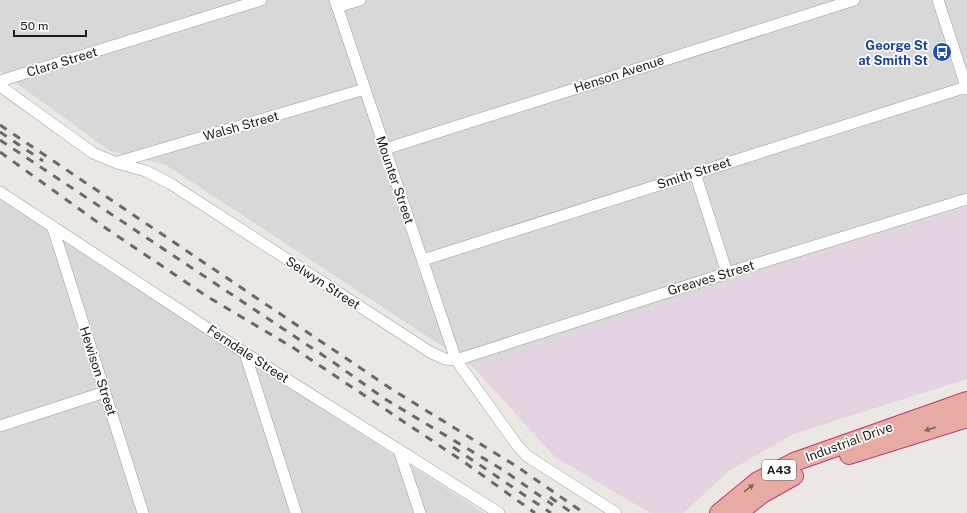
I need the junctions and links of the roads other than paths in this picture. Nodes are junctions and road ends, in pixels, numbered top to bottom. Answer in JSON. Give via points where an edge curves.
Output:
{"nodes":[{"id":1,"x":261,"y":0,"type":"edge"},
{"id":2,"x":360,"y":0,"type":"edge"},
{"id":3,"x":854,"y":0,"type":"edge"},
{"id":4,"x":942,"y":1,"type":"edge"},
{"id":5,"x":336,"y":4,"type":"edge"},
{"id":6,"x":0,"y":81,"type":"edge"},
{"id":7,"x":0,"y":86,"type":"edge"},
{"id":8,"x":967,"y":88,"type":"edge"},
{"id":9,"x":365,"y":89,"type":"junction"},
{"id":10,"x":385,"y":149,"type":"junction"},
{"id":11,"x":117,"y":163,"type":"junction"},
{"id":12,"x":695,"y":173,"type":"junction"},
{"id":13,"x":0,"y":192,"type":"edge"},
{"id":14,"x":967,"y":199,"type":"edge"},
{"id":15,"x":53,"y":228,"type":"junction"},
{"id":16,"x":423,"y":260,"type":"junction"},
{"id":17,"x":728,"y":273,"type":"junction"},
{"id":18,"x":245,"y":353,"type":"junction"},
{"id":19,"x":456,"y":360,"type":"junction"},
{"id":20,"x":105,"y":392,"type":"junction"},
{"id":21,"x":967,"y":401,"type":"edge"},
{"id":22,"x":967,"y":418,"type":"edge"},
{"id":23,"x":0,"y":426,"type":"edge"},
{"id":24,"x":399,"y":450,"type":"junction"},
{"id":25,"x":143,"y":513,"type":"edge"},
{"id":26,"x":296,"y":513,"type":"edge"},
{"id":27,"x":420,"y":513,"type":"edge"},
{"id":28,"x":499,"y":513,"type":"edge"},
{"id":29,"x":616,"y":513,"type":"edge"},
{"id":30,"x":719,"y":513,"type":"edge"},
{"id":31,"x":738,"y":513,"type":"edge"}],
"edges":[{"from":1,"to":6,"type":"street","name":"Clara Street"},
{"from":2,"to":5,"type":"street"},
{"from":3,"to":10,"type":"street","name":"Henson Avenue"},
{"from":4,"to":8,"type":"street"},
{"from":5,"to":9,"type":"street","name":"Mounter Street"},
{"from":7,"to":11,"type":"street","name":"Selwyn Street","via":[[94,152]]},
{"from":8,"to":12,"type":"street","name":"Smith Street"},
{"from":9,"to":10,"type":"street","name":"Mounter Street"},
{"from":9,"to":11,"type":"street","name":"Walsh Street"},
{"from":10,"to":16,"type":"street","name":"Mounter Street"},
{"from":11,"to":19,"type":"street","name":"Selwyn Street","via":[[146,171],[171,184],[430,352]]},
{"from":12,"to":16,"type":"street","name":"Smith Street"},
{"from":12,"to":17,"type":"street"},
{"from":13,"to":15,"type":"street","name":"Ferndale Street"},
{"from":14,"to":17,"type":"street","name":"Greaves Street"},
{"from":15,"to":18,"type":"street","name":"Ferndale Street"},
{"from":15,"to":20,"type":"street","name":"Hewison Street"},
{"from":16,"to":19,"type":"street","name":"Mounter Street"},
{"from":17,"to":19,"type":"street","name":"Greaves Street"},
{"from":18,"to":24,"type":"street","name":"Ferndale Street"},
{"from":18,"to":26,"type":"street"},
{"from":19,"to":29,"type":"street","via":[[527,456]]},
{"from":20,"to":23,"type":"street"},
{"from":20,"to":25,"type":"street","name":"Hewison Street"},
{"from":30,"to":21,"type":"highway","name":"Industrial Drive","number":"A43","one_way":true,"via":[[758,481],[794,462]]},
{"from":22,"to":31,"type":"highway","name":"Industrial Drive","number":"A43","one_way":true,"via":[[797,474],[762,494]]},
{"from":24,"to":27,"type":"street"},
{"from":24,"to":28,"type":"street","name":"Ferndale Street"}]}
